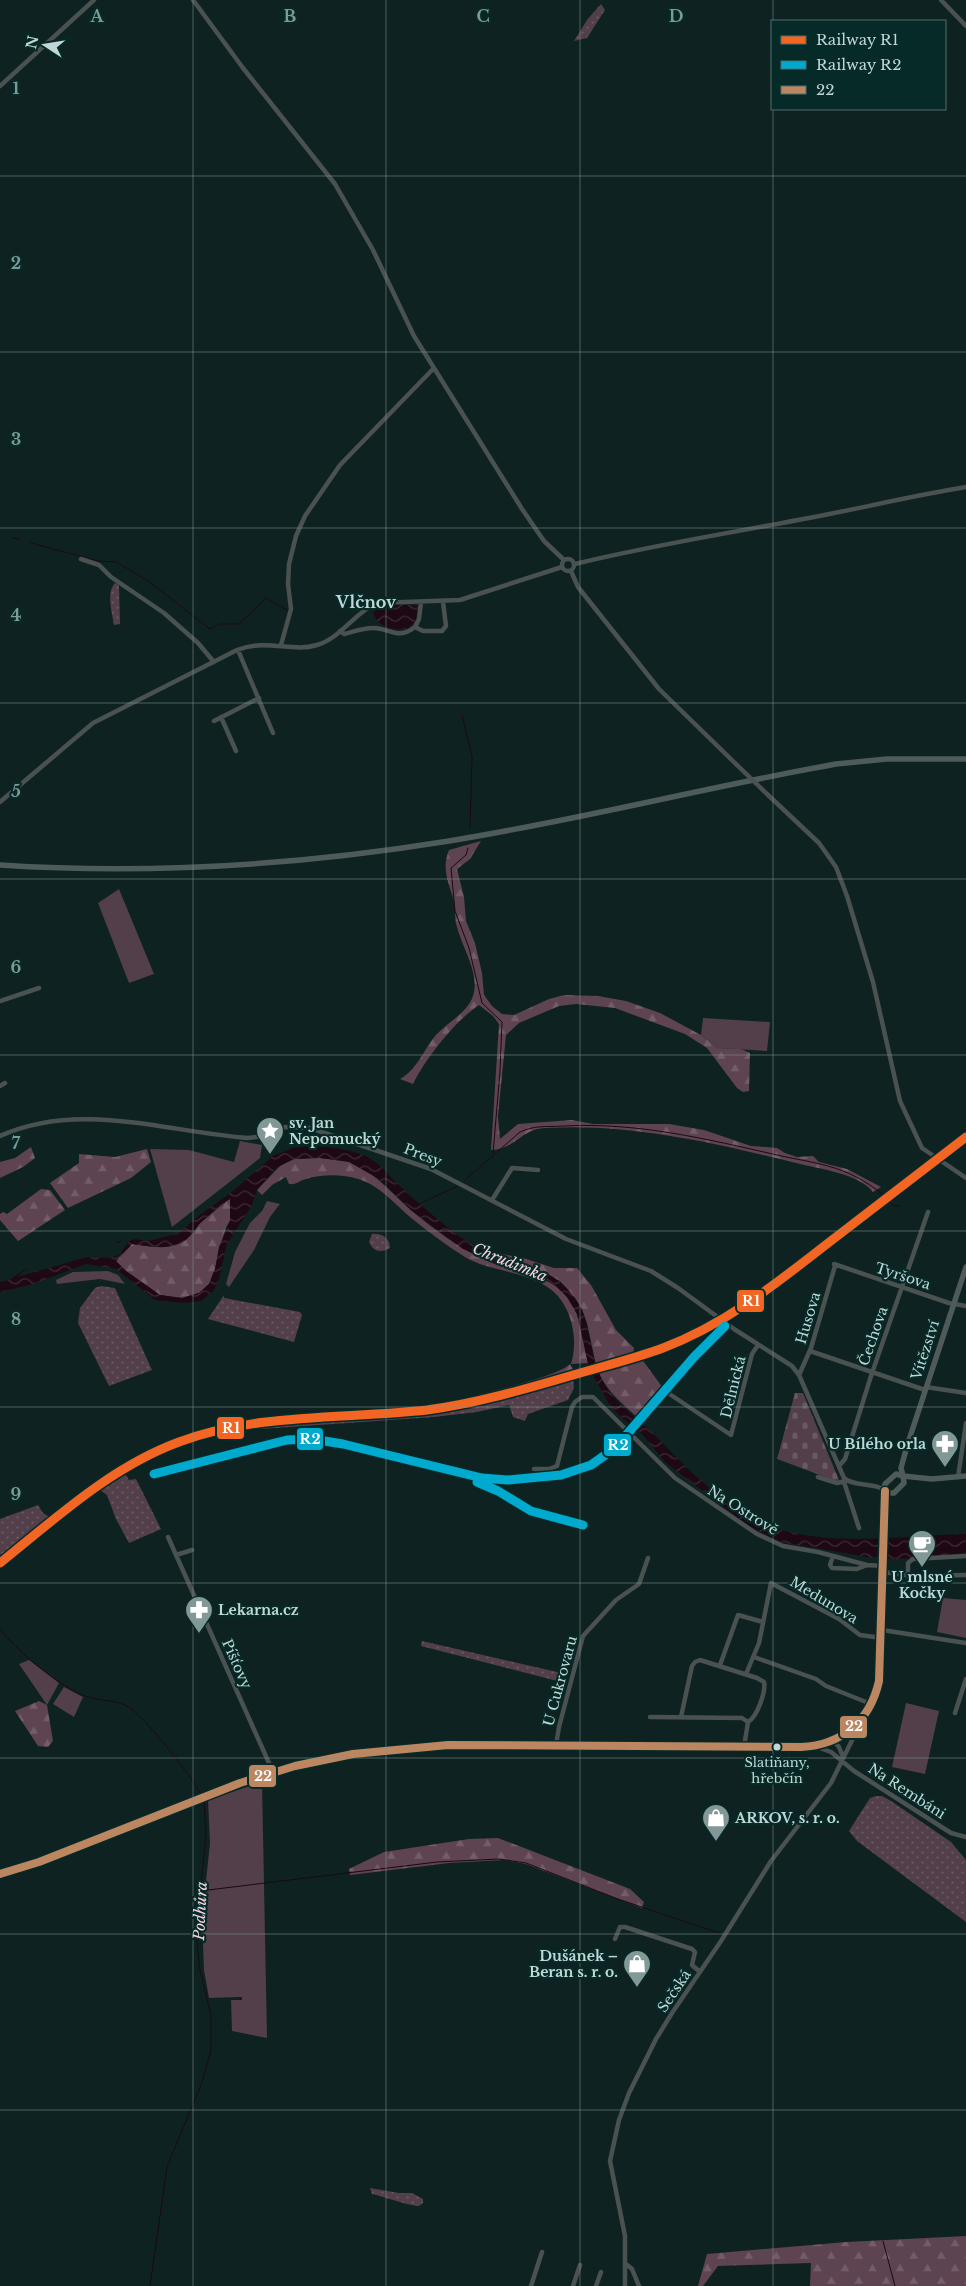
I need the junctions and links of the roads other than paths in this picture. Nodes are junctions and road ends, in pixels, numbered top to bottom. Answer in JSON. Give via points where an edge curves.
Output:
{"nodes":[{"id":1,"x":94,"y":0,"type":"edge"},
{"id":2,"x":194,"y":0,"type":"edge"},
{"id":3,"x":941,"y":0,"type":"edge"},
{"id":4,"x":966,"y":26,"type":"edge"},
{"id":5,"x":0,"y":86,"type":"edge"},
{"id":6,"x":434,"y":368,"type":"junction"},
{"id":7,"x":966,"y":487,"type":"edge"},
{"id":8,"x":81,"y":559,"type":"dead end"},
{"id":9,"x":564,"y":560,"type":"junction"},
{"id":10,"x":575,"y":564,"type":"junction"},
{"id":11,"x":562,"y":567,"type":"junction"},
{"id":12,"x":571,"y":571,"type":"junction"},
{"id":13,"x":421,"y":602,"type":"junction"},
{"id":14,"x":442,"y":602,"type":"junction"},
{"id":15,"x":414,"y":628,"type":"junction"},
{"id":16,"x":340,"y":631,"type":"junction"},
{"id":17,"x":281,"y":645,"type":"junction"},
{"id":18,"x":238,"y":650,"type":"junction"},
{"id":19,"x":214,"y":662,"type":"junction"},
{"id":20,"x":259,"y":698,"type":"junction"},
{"id":21,"x":221,"y":717,"type":"junction"},
{"id":22,"x":214,"y":721,"type":"dead end"},
{"id":23,"x":273,"y":733,"type":"dead end"},
{"id":24,"x":236,"y":750,"type":"dead end"},
{"id":25,"x":966,"y":759,"type":"edge"},
{"id":26,"x":0,"y":802,"type":"edge"},
{"id":27,"x":0,"y":865,"type":"edge"},
{"id":28,"x":39,"y":988,"type":"dead end"},
{"id":29,"x":0,"y":1001,"type":"edge"},
{"id":30,"x":5,"y":1083,"type":"dead end"},
{"id":31,"x":0,"y":1086,"type":"edge"},
{"id":32,"x":0,"y":1136,"type":"edge"},
{"id":33,"x":538,"y":1170,"type":"dead end"},
{"id":34,"x":966,"y":1178,"type":"edge"},
{"id":35,"x":492,"y":1200,"type":"junction"},
{"id":36,"x":928,"y":1212,"type":"dead end"},
{"id":37,"x":834,"y":1265,"type":"joint"},
{"id":38,"x":966,"y":1267,"type":"edge"},
{"id":39,"x":902,"y":1288,"type":"junction"},
{"id":40,"x":954,"y":1304,"type":"junction"},
{"id":41,"x":966,"y":1306,"type":"edge"},
{"id":42,"x":758,"y":1345,"type":"junction"},
{"id":43,"x":810,"y":1351,"type":"junction"},
{"id":44,"x":872,"y":1372,"type":"junction"},
{"id":45,"x":799,"y":1375,"type":"junction"},
{"id":46,"x":926,"y":1388,"type":"junction"},
{"id":47,"x":668,"y":1392,"type":"dead end"},
{"id":48,"x":966,"y":1393,"type":"edge"},
{"id":49,"x":966,"y":1423,"type":"edge"},
{"id":50,"x":908,"y":1440,"type":"junction"},
{"id":51,"x":838,"y":1466,"type":"junction"},
{"id":52,"x":534,"y":1469,"type":"dead end"},
{"id":53,"x":903,"y":1476,"type":"junction"},
{"id":54,"x":966,"y":1476,"type":"edge"},
{"id":55,"x":818,"y":1477,"type":"dead end"},
{"id":56,"x":958,"y":1477,"type":"junction"},
{"id":57,"x":891,"y":1479,"type":"junction"},
{"id":58,"x":932,"y":1479,"type":"junction"},
{"id":59,"x":845,"y":1481,"type":"junction"},
{"id":60,"x":864,"y":1484,"type":"junction"},
{"id":61,"x":900,"y":1487,"type":"junction"},
{"id":62,"x":885,"y":1491,"type":"junction"},
{"id":63,"x":894,"y":1492,"type":"junction"},
{"id":64,"x":885,"y":1521,"type":"junction"},
{"id":65,"x":859,"y":1528,"type":"dead end"},
{"id":66,"x":168,"y":1537,"type":"dead end"},
{"id":67,"x":192,"y":1550,"type":"dead end"},
{"id":68,"x":176,"y":1555,"type":"junction"},
{"id":69,"x":833,"y":1556,"type":"junction"},
{"id":70,"x":966,"y":1556,"type":"edge"},
{"id":71,"x":648,"y":1558,"type":"dead end"},
{"id":72,"x":867,"y":1565,"type":"junction"},
{"id":73,"x":883,"y":1567,"type":"junction"},
{"id":74,"x":966,"y":1575,"type":"edge"},
{"id":75,"x":908,"y":1576,"type":"junction"},
{"id":76,"x":763,"y":1622,"type":"junction"},
{"id":77,"x":882,"y":1630,"type":"junction"},
{"id":78,"x":882,"y":1638,"type":"junction"},
{"id":79,"x":966,"y":1643,"type":"edge"},
{"id":80,"x":754,"y":1657,"type":"junction"},
{"id":81,"x":720,"y":1665,"type":"junction"},
{"id":82,"x":746,"y":1674,"type":"junction"},
{"id":83,"x":966,"y":1680,"type":"edge"},
{"id":84,"x":871,"y":1704,"type":"junction"},
{"id":85,"x":868,"y":1711,"type":"junction"},
{"id":86,"x":955,"y":1713,"type":"dead end"},
{"id":87,"x":650,"y":1717,"type":"dead end"},
{"id":88,"x":681,"y":1717,"type":"junction"},
{"id":89,"x":748,"y":1722,"type":"junction"},
{"id":90,"x":833,"y":1740,"type":"junction"},
{"id":91,"x":556,"y":1746,"type":"junction"},
{"id":92,"x":807,"y":1746,"type":"junction"},
{"id":93,"x":744,"y":1747,"type":"junction"},
{"id":94,"x":834,"y":1754,"type":"junction"},
{"id":95,"x":842,"y":1760,"type":"junction"},
{"id":96,"x":273,"y":1772,"type":"junction"},
{"id":97,"x":964,"y":1837,"type":"edge"},
{"id":98,"x":0,"y":1874,"type":"edge"},
{"id":99,"x":615,"y":1939,"type":"dead end"},
{"id":100,"x":700,"y":1972,"type":"junction"},
{"id":101,"x":542,"y":2252,"type":"dead end"},
{"id":102,"x":626,"y":2264,"type":"junction"},
{"id":103,"x":580,"y":2265,"type":"dead end"},
{"id":104,"x":601,"y":2272,"type":"dead end"},
{"id":105,"x":531,"y":2285,"type":"edge"},
{"id":106,"x":538,"y":2286,"type":"edge"},
{"id":107,"x":573,"y":2286,"type":"edge"},
{"id":108,"x":596,"y":2286,"type":"edge"},
{"id":109,"x":626,"y":2286,"type":"edge"},
{"id":110,"x":639,"y":2286,"type":"edge"}],
"edges":[{"from":1,"to":5,"type":"street"},
{"from":2,"to":6,"type":"street","via":[[335,184]]},
{"from":3,"to":4,"type":"street"},
{"from":6,"to":9,"type":"street","via":[[527,516],[544,541]]},
{"from":6,"to":17,"type":"street","via":[[340,465],[298,529],[289,564],[290,611]]},
{"from":7,"to":10,"type":"street"},
{"from":8,"to":19,"type":"street","via":[[99,565],[164,613]]},
{"from":9,"to":10,"type":"street","via":[[571,559]]},
{"from":9,"to":11,"type":"street"},
{"from":10,"to":12,"type":"street"},
{"from":11,"to":12,"type":"street"},
{"from":11,"to":14,"type":"street","via":[[471,598]]},
{"from":12,"to":34,"type":"street","bridge":true,"via":[[578,587],[659,689],[818,843],[839,875],[873,982],[900,1101],[921,1146]]},
{"from":13,"to":14,"type":"street"},
{"from":13,"to":15,"type":"street"},
{"from":13,"to":16,"type":"street","via":[[377,602]]},
{"from":14,"to":15,"type":"street","via":[[445,629],[425,631]]},
{"from":15,"to":16,"type":"street","via":[[397,634],[376,628],[344,634]]},
{"from":16,"to":17,"type":"street","via":[[316,646]]},
{"from":17,"to":18,"type":"street","via":[[260,644]]},
{"from":18,"to":19,"type":"street"},
{"from":18,"to":20,"type":"street"},
{"from":19,"to":26,"type":"street","via":[[100,719]]},
{"from":20,"to":21,"type":"street"},
{"from":20,"to":23,"type":"street"},
{"from":21,"to":22,"type":"street"},
{"from":21,"to":24,"type":"street"},
{"from":25,"to":27,"type":"main road","via":[[887,759],[836,764],[451,841],[326,858],[146,869]]},
{"from":28,"to":29,"type":"street"},
{"from":30,"to":31,"type":"street"},
{"from":32,"to":35,"type":"street","name":"Presy","via":[[33,1125],[76,1118],[248,1138],[300,1126],[431,1169]]},
{"from":33,"to":35,"type":"street","via":[[511,1169]]},
{"from":35,"to":42,"type":"street","name":"Presy","via":[[566,1239],[651,1271]]},
{"from":36,"to":39,"type":"street","name":"Čechova"},
{"from":37,"to":39,"type":"street","name":"Tyršova"},
{"from":37,"to":43,"type":"street","name":"Husova"},
{"from":38,"to":40,"type":"main road","name":"Vítězství"},
{"from":39,"to":40,"type":"street","name":"Tyršova"},
{"from":39,"to":44,"type":"street","name":"Čechova"},
{"from":40,"to":41,"type":"street","name":"Tyršova"},
{"from":40,"to":46,"type":"main road","name":"Vítězství"},
{"from":42,"to":45,"type":"street","name":"Presy","via":[[792,1366]]},
{"from":42,"to":47,"type":"street","name":"Dělnická","via":[[752,1354],[731,1435]]},
{"from":43,"to":44,"type":"street"},
{"from":43,"to":45,"type":"street","name":"Husova"},
{"from":44,"to":46,"type":"street"},
{"from":44,"to":51,"type":"street","name":"Čechova","via":[[845,1459]]},
{"from":45,"to":51,"type":"street"},
{"from":46,"to":48,"type":"street"},
{"from":46,"to":50,"type":"main road","name":"Vítězství"},
{"from":49,"to":56,"type":"street"},
{"from":50,"to":53,"type":"main road","name":"Vítězství","via":[[901,1468]]},
{"from":50,"to":57,"type":"main road","name":"Vítězství"},
{"from":51,"to":59,"type":"street"},
{"from":52,"to":69,"type":"street","name":"Na Ostrově","via":[[557,1466],[573,1405],[580,1398],[589,1397],[600,1402],[675,1478],[735,1520],[769,1541]]},
{"from":53,"to":57,"type":"main road","via":[[897,1474]]},
{"from":53,"to":58,"type":"main road"},
{"from":53,"to":61,"type":"main road","name":"Vítězství","via":[[904,1482]]},
{"from":54,"to":56,"type":"main road"},
{"from":55,"to":59,"type":"street"},
{"from":56,"to":58,"type":"main road"},
{"from":57,"to":60,"type":"street"},
{"from":57,"to":62,"type":"main road","name":"Vítězství","via":[[885,1484]]},
{"from":58,"to":61,"type":"main road"},
{"from":59,"to":60,"type":"street"},
{"from":59,"to":65,"type":"street"},
{"from":60,"to":62,"type":"street","via":[[878,1486]]},
{"from":61,"to":63,"type":"main road"},
{"from":62,"to":63,"type":"main road"},
{"from":62,"to":64,"type":"main road"},
{"from":63,"to":64,"type":"main road"},
{"from":64,"to":73,"type":"main road"},
{"from":66,"to":68,"type":"street","name":"Píšťovy"},
{"from":67,"to":68,"type":"street"},
{"from":68,"to":96,"type":"street","name":"Píšťovy"},
{"from":69,"to":72,"type":"street","name":"Na Ostrově"},
{"from":69,"to":72,"type":"street","name":"Na Ostrově","via":[[832,1568],[857,1569]]},
{"from":70,"to":75,"type":"street","via":[[912,1559],[908,1563]]},
{"from":71,"to":91,"type":"street","name":"U Cukrovaru","via":[[641,1582],[613,1603],[583,1636]]},
{"from":72,"to":73,"type":"street","name":"Na Ostrově"},
{"from":73,"to":75,"type":"street","name":"Na Ostrově"},
{"from":73,"to":77,"type":"main road"},
{"from":74,"to":75,"type":"street","name":"Na Ostrově"},
{"from":76,"to":78,"type":"street","name":"Medunova","via":[[769,1586],[773,1583],[839,1619],[860,1635]]},
{"from":76,"to":80,"type":"street","name":"Medunova"},
{"from":76,"to":81,"type":"street","via":[[738,1616]]},
{"from":77,"to":78,"type":"main road"},
{"from":77,"to":79,"type":"street"},
{"from":78,"to":84,"type":"main road","via":[[880,1678]]},
{"from":80,"to":82,"type":"street","name":"Medunova"},
{"from":80,"to":84,"type":"street","via":[[816,1679]]},
{"from":81,"to":82,"type":"street"},
{"from":81,"to":88,"type":"street","via":[[700,1660],[694,1663]]},
{"from":82,"to":89,"type":"street","via":[[765,1684],[755,1715]]},
{"from":83,"to":86,"type":"street"},
{"from":84,"to":85,"type":"main road"},
{"from":85,"to":90,"type":"main road","via":[[852,1730]]},
{"from":85,"to":95,"type":"street","name":"Sečská"},
{"from":87,"to":88,"type":"street"},
{"from":88,"to":89,"type":"street","via":[[742,1718]]},
{"from":89,"to":93,"type":"street"},
{"from":90,"to":92,"type":"main road"},
{"from":90,"to":94,"type":"street","via":[[831,1749]]},
{"from":90,"to":95,"type":"street","via":[[840,1749]]},
{"from":91,"to":93,"type":"main road"},
{"from":91,"to":96,"type":"main road","via":[[399,1748],[338,1757]]},
{"from":92,"to":93,"type":"main road"},
{"from":92,"to":94,"type":"street"},
{"from":94,"to":95,"type":"street"},
{"from":95,"to":97,"type":"street","name":"Na Rembáni","via":[[951,1833]]},
{"from":95,"to":100,"type":"street","name":"Sečská","via":[[828,1787],[771,1861]]},
{"from":96,"to":98,"type":"main road"},
{"from":99,"to":100,"type":"street","via":[[623,1926],[692,1949],[695,1952],[692,1965]]},
{"from":100,"to":102,"type":"street","name":"Sečská","via":[[656,2039],[619,2120],[610,2164],[625,2236]]},
{"from":101,"to":105,"type":"street"},
{"from":102,"to":109,"type":"street","name":"Sečská"},
{"from":102,"to":110,"type":"street","name":"Sečská","via":[[632,2269]]},
{"from":103,"to":107,"type":"street"},
{"from":104,"to":108,"type":"street"},
{"from":105,"to":106,"type":"street"}]}
